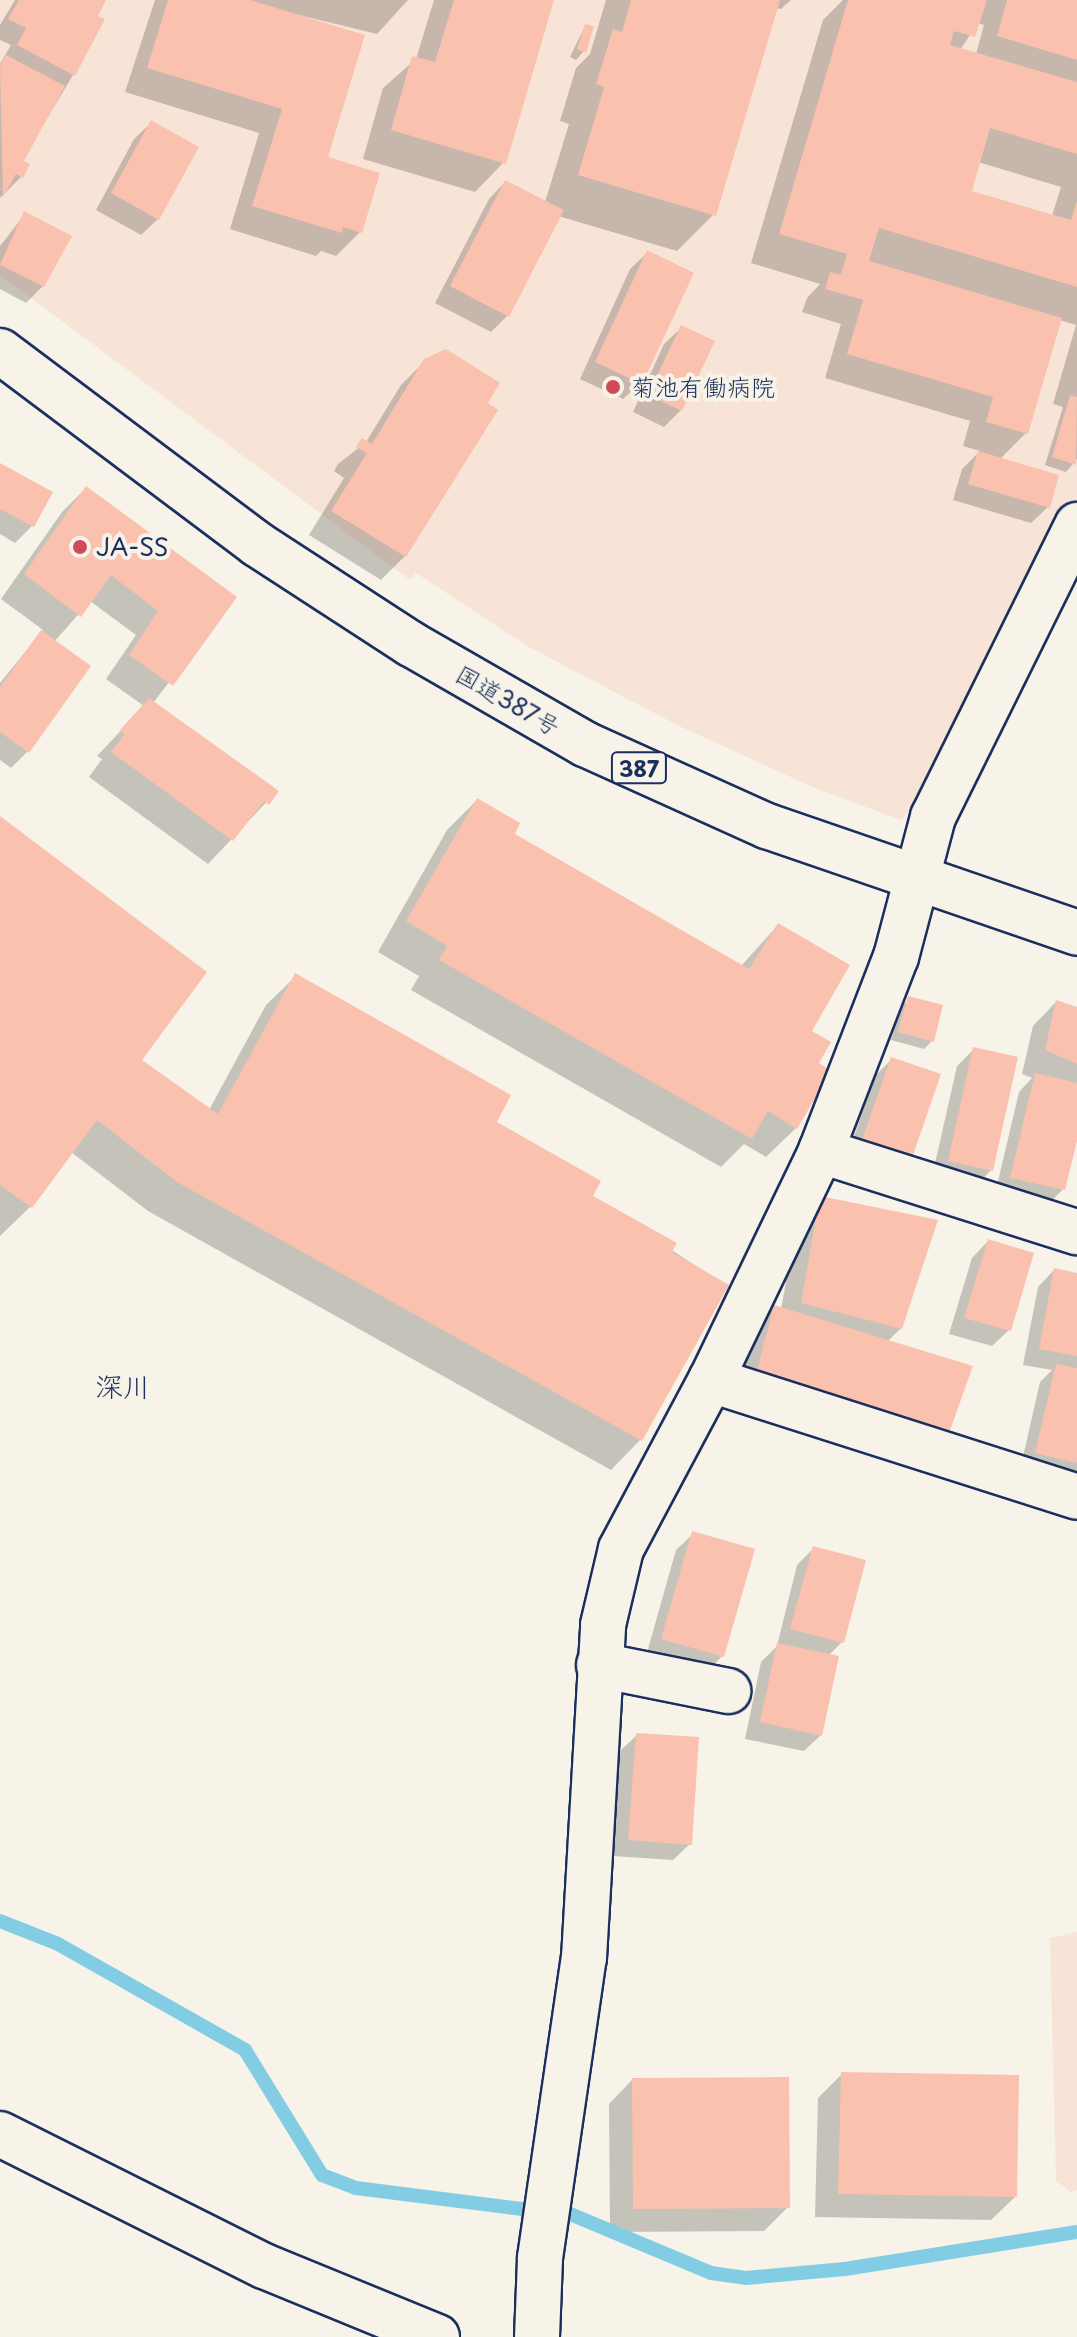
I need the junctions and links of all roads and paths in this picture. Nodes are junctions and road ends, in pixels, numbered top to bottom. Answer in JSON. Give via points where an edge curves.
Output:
{"nodes":[{"id":1,"x":0,"y":351,"type":"edge"},
{"id":2,"x":1077,"y":525,"type":"edge"},
{"id":3,"x":917,"y":881,"type":"junction"},
{"id":4,"x":1077,"y":933,"type":"edge"},
{"id":5,"x":821,"y":1151,"type":"junction"},
{"id":6,"x":1077,"y":1232,"type":"edge"},
{"id":7,"x":711,"y":1380,"type":"junction"},
{"id":8,"x":1077,"y":1497,"type":"edge"},
{"id":9,"x":599,"y":1665,"type":"junction"},
{"id":10,"x":728,"y":1691,"type":"dead end"},
{"id":11,"x":0,"y":2134,"type":"edge"},
{"id":12,"x":437,"y":2337,"type":"edge"},
{"id":13,"x":537,"y":2337,"type":"edge"}],
"edges":[{"from":1,"to":3,"type":"main road","name":"国道387号","number":"387","via":[[257,544],[451,667],[585,744],[767,826]]},
{"from":2,"to":3,"type":"main road","via":[[951,776],[933,817]]},
{"from":3,"to":4,"type":"main road","name":"国道387号","number":"387"},
{"from":3,"to":5,"type":"main road","via":[[896,957]]},
{"from":5,"to":6,"type":"main road"},
{"from":5,"to":7,"type":"main road"},
{"from":7,"to":8,"type":"main road"},
{"from":7,"to":9,"type":"main road","via":[[621,1549]]},
{"from":9,"to":10,"type":"main road"},
{"from":9,"to":13,"type":"main road","via":[[584,1958],[540,2258]]},
{"from":11,"to":12,"type":"main road","via":[[264,2266]]}]}
